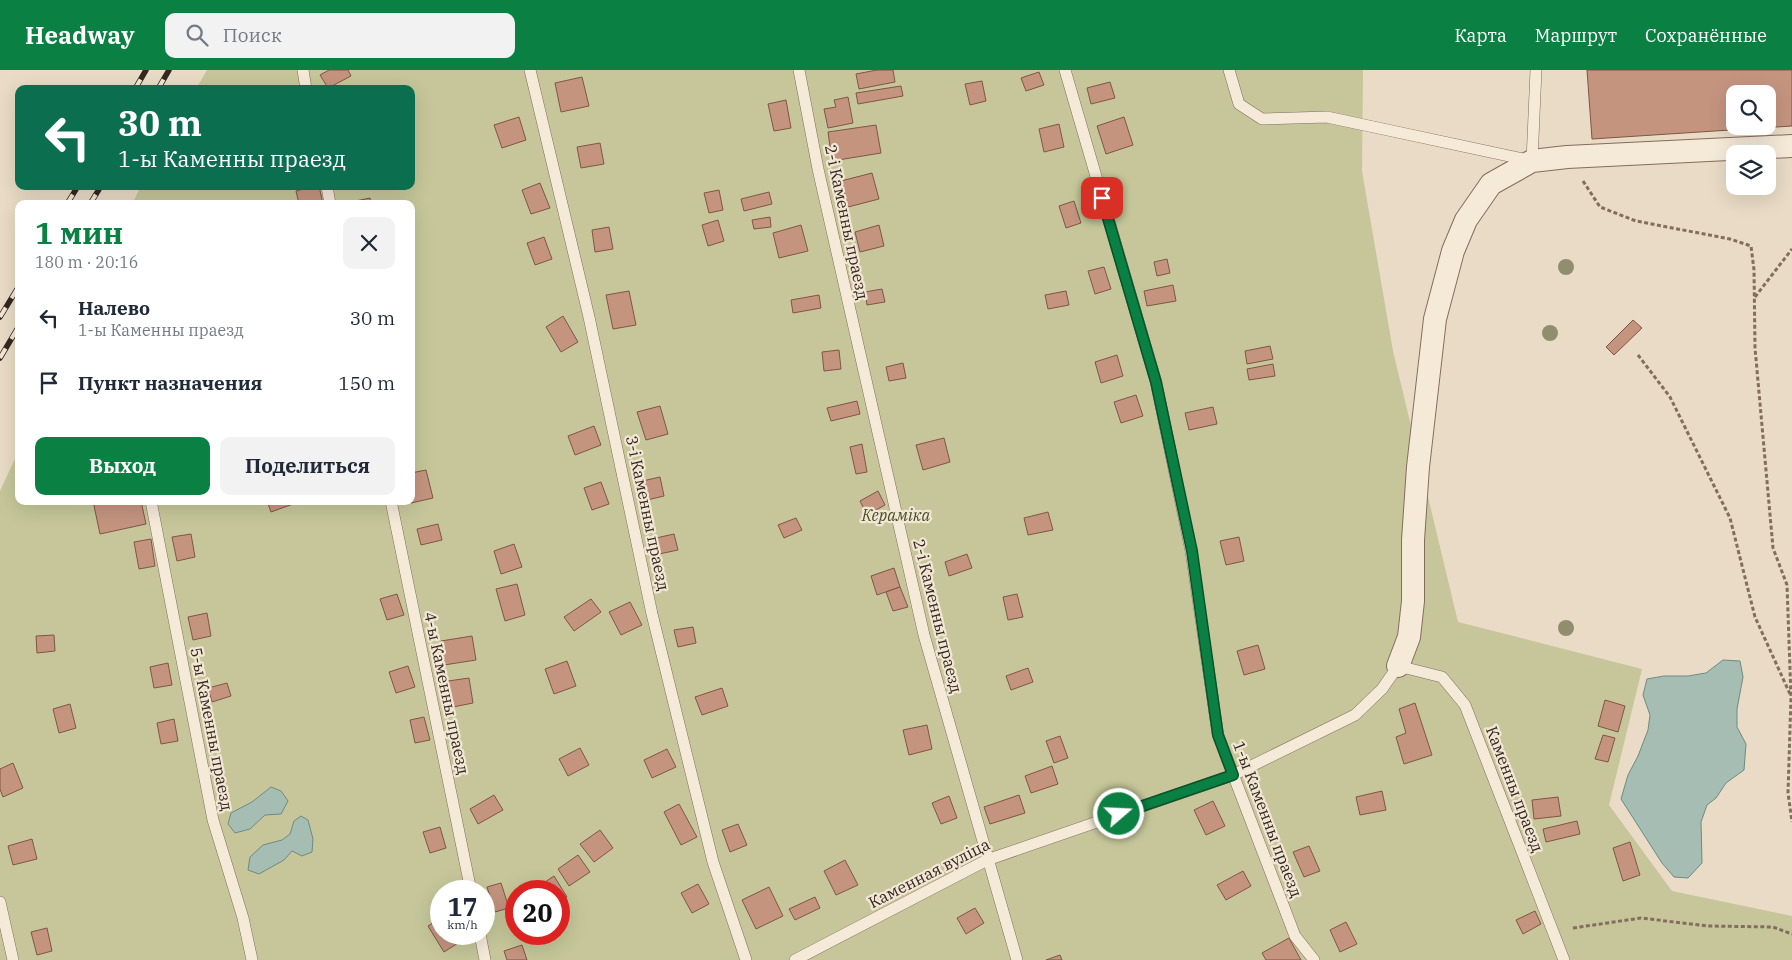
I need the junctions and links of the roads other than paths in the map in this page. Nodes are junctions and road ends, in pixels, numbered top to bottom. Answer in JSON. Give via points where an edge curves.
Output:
{"nodes":[{"id":1,"x":302,"y":70,"type":"edge"},
{"id":2,"x":530,"y":70,"type":"edge"},
{"id":3,"x":798,"y":70,"type":"edge"},
{"id":4,"x":1065,"y":70,"type":"edge"},
{"id":5,"x":1230,"y":70,"type":"edge"},
{"id":6,"x":1536,"y":70,"type":"edge"},
{"id":7,"x":305,"y":85,"type":"edge"},
{"id":8,"x":1792,"y":146,"type":"edge"},
{"id":9,"x":1532,"y":161,"type":"junction"},
{"id":10,"x":152,"y":505,"type":"edge"},
{"id":11,"x":392,"y":505,"type":"edge"},
{"id":12,"x":1398,"y":666,"type":"junction"},
{"id":13,"x":1233,"y":775,"type":"junction"},
{"id":14,"x":988,"y":860,"type":"junction"},
{"id":15,"x":469,"y":880,"type":"edge"},
{"id":16,"x":0,"y":902,"type":"edge"},
{"id":17,"x":482,"y":945,"type":"edge"},
{"id":18,"x":13,"y":960,"type":"edge"},
{"id":19,"x":252,"y":960,"type":"edge"},
{"id":20,"x":485,"y":960,"type":"edge"},
{"id":21,"x":746,"y":960,"type":"edge"},
{"id":22,"x":795,"y":960,"type":"edge"},
{"id":23,"x":1017,"y":960,"type":"edge"},
{"id":24,"x":1314,"y":960,"type":"edge"},
{"id":25,"x":1564,"y":960,"type":"edge"}],
"edges":[{"from":1,"to":7,"type":"lane"},
{"from":2,"to":21,"type":"lane","name":"3-і Каменны праезд","via":[[589,316],[657,633],[713,862]]},
{"from":3,"to":14,"type":"lane","name":"2-і Каменны праезд","via":[[924,635]]},
{"from":4,"to":13,"type":"lane","name":"1-ы Каменны праезд","via":[[1156,382],[1192,551],[1218,735]]},
{"from":5,"to":9,"type":"lane","via":[[1240,104],[1262,119],[1327,117]]},
{"from":6,"to":9,"type":"lane"},
{"from":8,"to":9,"type":"street"},
{"from":9,"to":12,"type":"street","via":[[1491,184],[1466,220],[1453,251],[1435,319],[1413,540],[1413,601],[1409,636]]},
{"from":10,"to":19,"type":"lane","name":"5-ы Каменны праезд","via":[[213,820],[243,918]]},
{"from":11,"to":15,"type":"lane","name":"4-ы Каменны праезд"},
{"from":12,"to":13,"type":"lane","name":"Каменная вуліца","via":[[1382,689],[1355,715]]},
{"from":12,"to":25,"type":"lane","name":"Каменны праезд","via":[[1442,677],[1465,705]]},
{"from":13,"to":14,"type":"lane","name":"Каменная вуліца"},
{"from":13,"to":24,"type":"lane","name":"1-ы Каменны праезд","via":[[1295,936]]},
{"from":14,"to":22,"type":"lane","name":"Каменная вуліца"},
{"from":14,"to":23,"type":"lane","name":"2-і Каменны праезд"},
{"from":16,"to":18,"type":"lane"},
{"from":17,"to":20,"type":"lane"}]}
